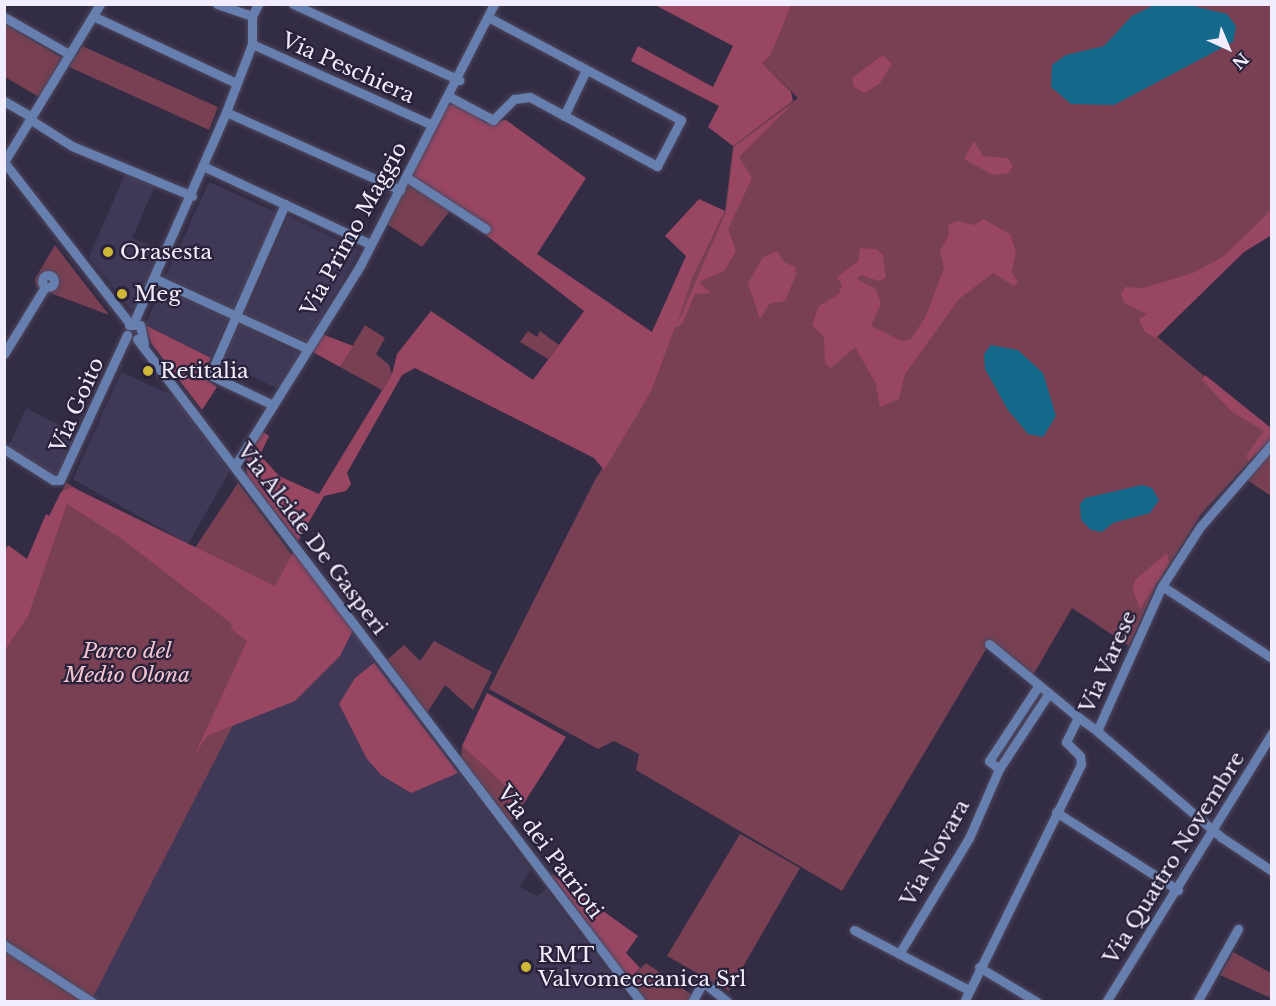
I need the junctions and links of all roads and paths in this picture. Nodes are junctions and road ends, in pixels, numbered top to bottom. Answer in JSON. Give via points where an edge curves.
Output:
{"nodes":[{"id":1,"x":100,"y":4,"type":"edge"},
{"id":2,"x":217,"y":4,"type":"edge"},
{"id":3,"x":258,"y":4,"type":"edge"},
{"id":4,"x":293,"y":4,"type":"edge"},
{"id":5,"x":494,"y":4,"type":"edge"},
{"id":6,"x":93,"y":16,"type":"junction"},
{"id":7,"x":252,"y":16,"type":"junction"},
{"id":8,"x":4,"y":17,"type":"edge"},
{"id":9,"x":488,"y":17,"type":"junction"},
{"id":10,"x":252,"y":44,"type":"junction"},
{"id":11,"x":69,"y":54,"type":"junction"},
{"id":12,"x":586,"y":70,"type":"junction"},
{"id":13,"x":459,"y":80,"type":"junction"},
{"id":14,"x":234,"y":82,"type":"junction"},
{"id":15,"x":450,"y":97,"type":"junction"},
{"id":16,"x":4,"y":101,"type":"edge"},
{"id":17,"x":226,"y":112,"type":"junction"},
{"id":18,"x":564,"y":116,"type":"junction"},
{"id":19,"x":32,"y":119,"type":"junction"},
{"id":20,"x":430,"y":124,"type":"junction"},
{"id":21,"x":4,"y":162,"type":"edge"},
{"id":22,"x":205,"y":167,"type":"junction"},
{"id":23,"x":406,"y":177,"type":"junction"},
{"id":24,"x":400,"y":190,"type":"junction"},
{"id":25,"x":192,"y":196,"type":"junction"},
{"id":26,"x":285,"y":204,"type":"junction"},
{"id":27,"x":486,"y":229,"type":"dead end"},
{"id":28,"x":368,"y":243,"type":"junction"},
{"id":29,"x":156,"y":279,"type":"junction"},
{"id":30,"x":45,"y":287,"type":"dead end"},
{"id":31,"x":236,"y":315,"type":"junction"},
{"id":32,"x":135,"y":333,"type":"junction"},
{"id":33,"x":308,"y":349,"type":"junction"},
{"id":34,"x":4,"y":354,"type":"edge"},
{"id":35,"x":273,"y":405,"type":"junction"},
{"id":36,"x":1272,"y":444,"type":"edge"},
{"id":37,"x":4,"y":449,"type":"edge"},
{"id":38,"x":235,"y":466,"type":"junction"},
{"id":39,"x":1162,"y":586,"type":"junction"},
{"id":40,"x":989,"y":644,"type":"dead end"},
{"id":41,"x":1272,"y":658,"type":"edge"},
{"id":42,"x":1039,"y":685,"type":"junction"},
{"id":43,"x":1049,"y":693,"type":"junction"},
{"id":44,"x":1078,"y":717,"type":"junction"},
{"id":45,"x":1097,"y":732,"type":"junction"},
{"id":46,"x":1272,"y":733,"type":"edge"},
{"id":47,"x":452,"y":753,"type":"joint"},
{"id":48,"x":999,"y":769,"type":"junction"},
{"id":49,"x":1056,"y":812,"type":"junction"},
{"id":50,"x":1216,"y":829,"type":"junction"},
{"id":51,"x":1272,"y":872,"type":"edge"},
{"id":52,"x":1178,"y":890,"type":"junction"},
{"id":53,"x":1238,"y":929,"type":"dead end"},
{"id":54,"x":854,"y":930,"type":"dead end"},
{"id":55,"x":4,"y":945,"type":"edge"},
{"id":56,"x":899,"y":954,"type":"junction"},
{"id":57,"x":979,"y":967,"type":"junction"},
{"id":58,"x":969,"y":990,"type":"junction"},
{"id":59,"x":92,"y":1002,"type":"edge"},
{"id":60,"x":641,"y":1002,"type":"edge"},
{"id":61,"x":692,"y":1002,"type":"edge"},
{"id":62,"x":728,"y":1002,"type":"edge"},
{"id":63,"x":964,"y":1002,"type":"edge"},
{"id":64,"x":1037,"y":1002,"type":"edge"},
{"id":65,"x":1107,"y":1002,"type":"edge"},
{"id":66,"x":1197,"y":1002,"type":"edge"}],
"edges":[{"from":1,"to":6,"type":"street"},
{"from":2,"to":7,"type":"street"},
{"from":3,"to":7,"type":"street"},
{"from":4,"to":13,"type":"street"},
{"from":5,"to":9,"type":"street","name":"Via Primo Maggio"},
{"from":6,"to":11,"type":"street"},
{"from":6,"to":14,"type":"street"},
{"from":7,"to":10,"type":"street"},
{"from":8,"to":11,"type":"street"},
{"from":9,"to":12,"type":"street"},
{"from":9,"to":13,"type":"street","name":"Via Primo Maggio"},
{"from":10,"to":14,"type":"street","name":"Via Goito"},
{"from":10,"to":20,"type":"street","name":"Via Peschiera"},
{"from":11,"to":19,"type":"street"},
{"from":12,"to":18,"type":"street"},
{"from":12,"to":18,"type":"street","via":[[681,120],[657,166]]},
{"from":13,"to":15,"type":"street","name":"Via Primo Maggio"},
{"from":14,"to":17,"type":"street","name":"Via Goito"},
{"from":15,"to":18,"type":"street","via":[[486,118],[500,116],[522,96]]},
{"from":15,"to":20,"type":"street","name":"Via Primo Maggio"},
{"from":16,"to":19,"type":"street"},
{"from":17,"to":22,"type":"street","name":"Via Goito"},
{"from":17,"to":24,"type":"street"},
{"from":19,"to":21,"type":"street"},
{"from":19,"to":25,"type":"street","via":[[72,146]]},
{"from":20,"to":23,"type":"street","name":"Via Primo Maggio"},
{"from":21,"to":32,"type":"street","name":"Via Alcide De Gasperi"},
{"from":22,"to":25,"type":"street","name":"Via Goito"},
{"from":22,"to":26,"type":"street"},
{"from":23,"to":24,"type":"street","name":"Via Primo Maggio"},
{"from":23,"to":27,"type":"street"},
{"from":24,"to":28,"type":"street","name":"Via Primo Maggio"},
{"from":25,"to":29,"type":"street","name":"Via Goito"},
{"from":26,"to":28,"type":"street"},
{"from":26,"to":31,"type":"street"},
{"from":28,"to":33,"type":"street","name":"Via Primo Maggio","via":[[361,264]]},
{"from":29,"to":31,"type":"street"},
{"from":29,"to":32,"type":"street","name":"Via Goito"},
{"from":30,"to":34,"type":"street"},
{"from":31,"to":33,"type":"street"},
{"from":31,"to":35,"type":"street","via":[[210,375]]},
{"from":32,"to":37,"type":"street","name":"Via Goito","via":[[122,351],[65,475],[53,480]]},
{"from":32,"to":38,"type":"street","name":"Via Alcide De Gasperi"},
{"from":33,"to":35,"type":"street","name":"Via Primo Maggio"},
{"from":35,"to":38,"type":"street","name":"Via Primo Maggio"},
{"from":36,"to":39,"type":"street","name":"Via Varese","via":[[1200,527]]},
{"from":38,"to":47,"type":"street","name":"Via Alcide De Gasperi"},
{"from":39,"to":41,"type":"street"},
{"from":39,"to":45,"type":"street","name":"Via Varese"},
{"from":40,"to":42,"type":"street"},
{"from":42,"to":43,"type":"street"},
{"from":42,"to":48,"type":"street","name":"Via Novara","via":[[989,762]]},
{"from":43,"to":44,"type":"street"},
{"from":43,"to":48,"type":"street","name":"Via Novara"},
{"from":44,"to":45,"type":"street","name":"Via Varese"},
{"from":44,"to":49,"type":"street","name":"Via Varese","via":[[1066,742],[1082,761]]},
{"from":45,"to":50,"type":"street"},
{"from":46,"to":50,"type":"street","name":"Via Quattro Novembre"},
{"from":47,"to":60,"type":"street","name":"Via dei Patrioti"},
{"from":48,"to":56,"type":"street","name":"Via Novara","via":[[969,838]]},
{"from":49,"to":52,"type":"street"},
{"from":49,"to":57,"type":"street","name":"Via Varese"},
{"from":50,"to":51,"type":"street"},
{"from":50,"to":52,"type":"street","name":"Via Quattro Novembre"},
{"from":52,"to":65,"type":"street","name":"Via Quattro Novembre"},
{"from":53,"to":66,"type":"street"},
{"from":54,"to":56,"type":"street"},
{"from":55,"to":59,"type":"street"},
{"from":56,"to":58,"type":"street"},
{"from":57,"to":58,"type":"street","name":"Via Varese"},
{"from":57,"to":64,"type":"street"},
{"from":58,"to":63,"type":"street","name":"Via Varese"},
{"from":61,"to":62,"type":"street","via":[[703,982]]}]}
